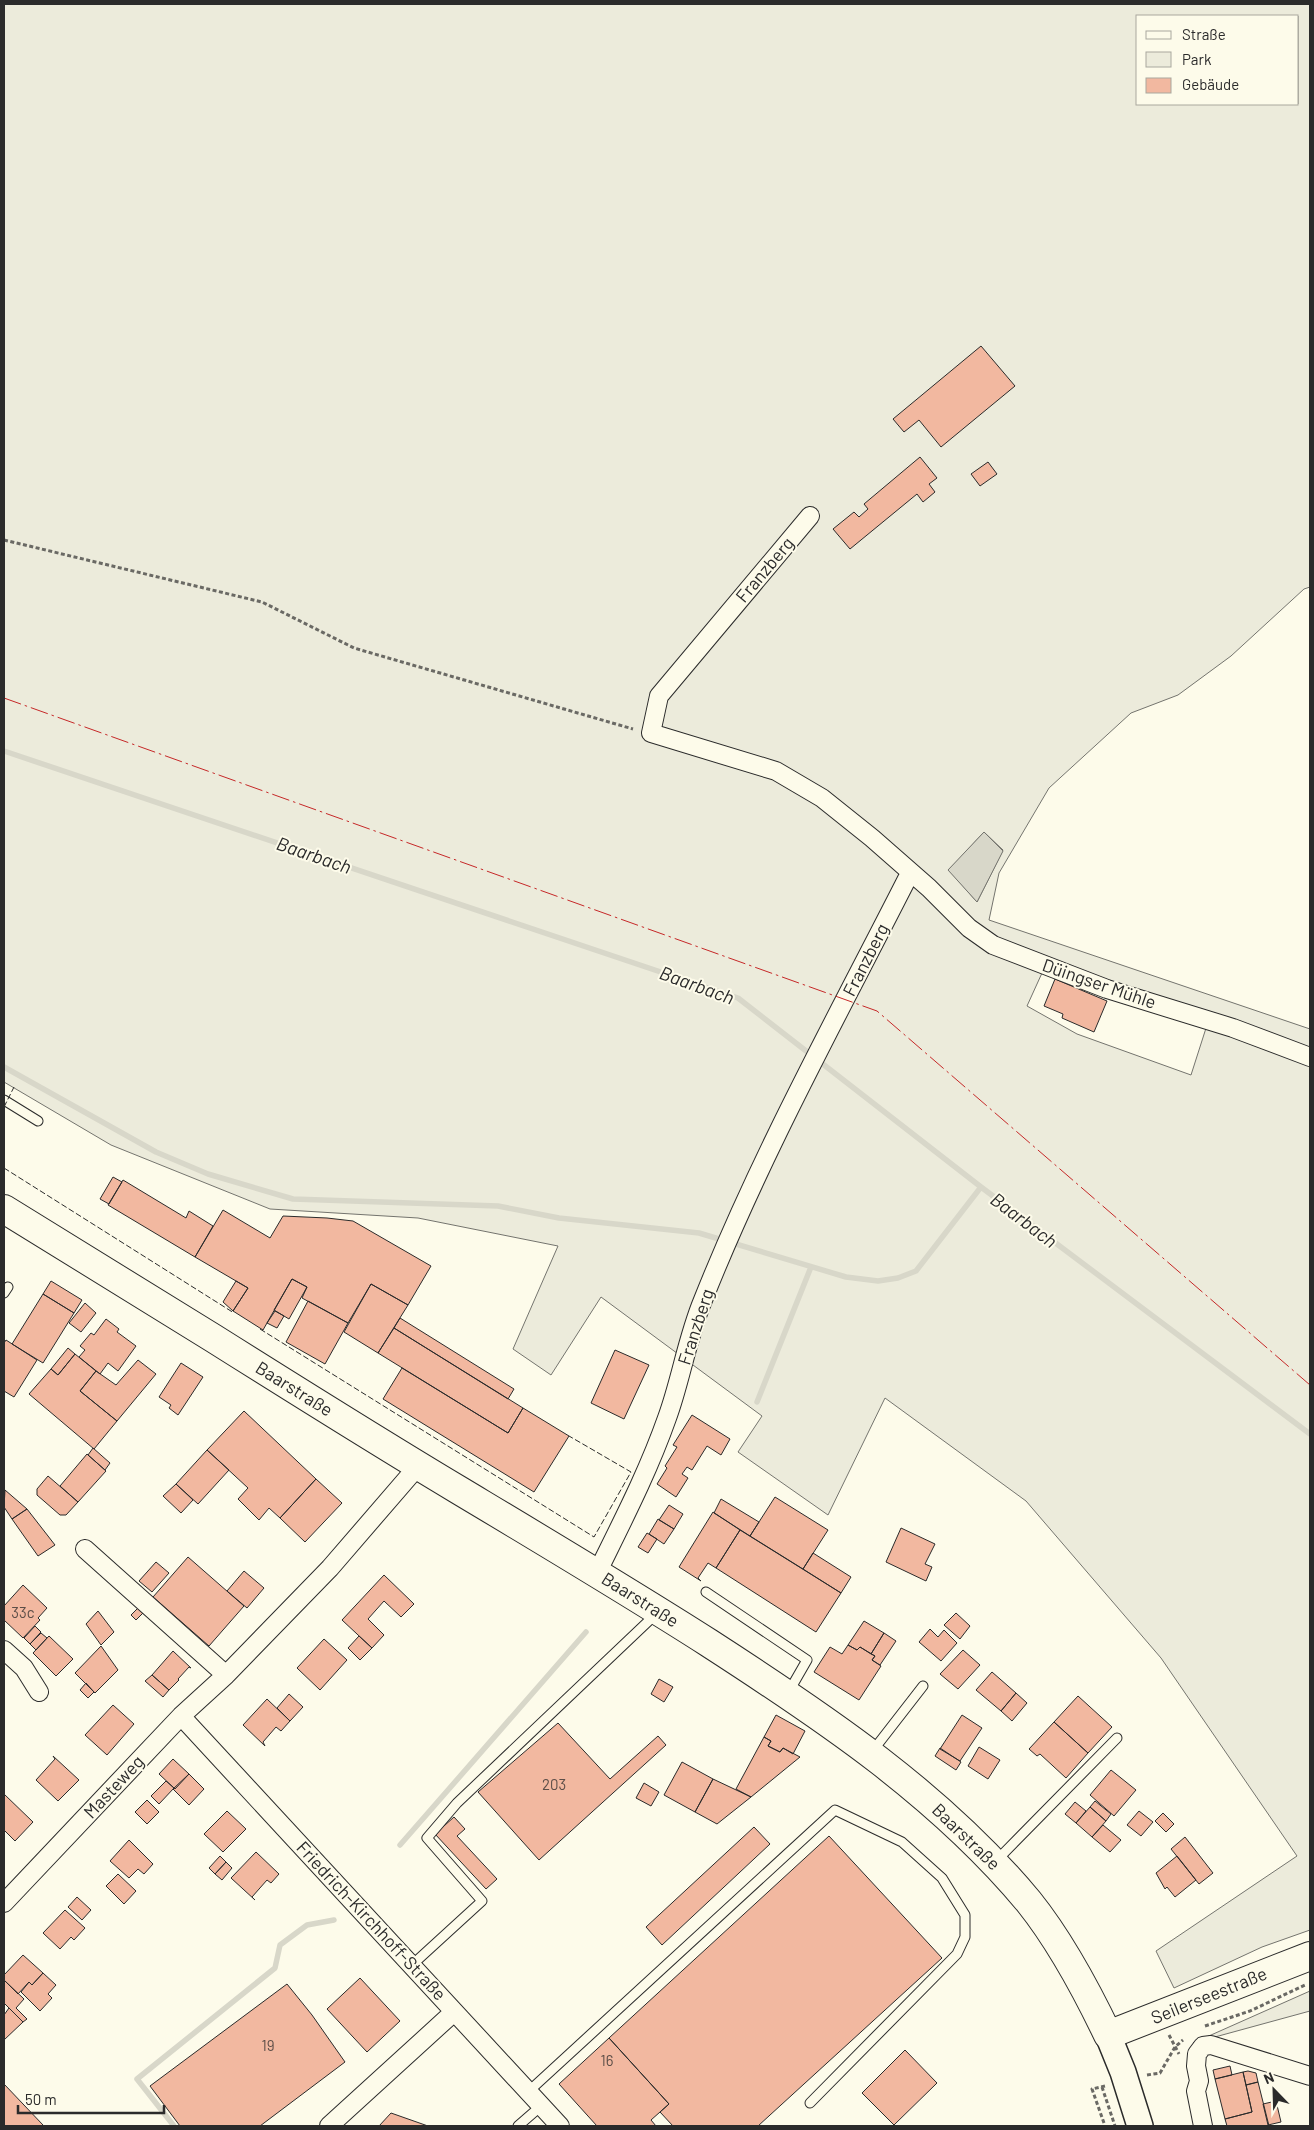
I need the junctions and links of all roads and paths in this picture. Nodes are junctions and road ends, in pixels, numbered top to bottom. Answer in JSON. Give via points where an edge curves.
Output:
{"nodes":[{"id":1,"x":810,"y":516,"type":"dead end"},
{"id":2,"x":4,"y":540,"type":"edge"},
{"id":3,"x":651,"y":733,"type":"junction"},
{"id":4,"x":910,"y":873,"type":"junction"},
{"id":5,"x":1310,"y":1057,"type":"edge"},
{"id":6,"x":4,"y":1100,"type":"edge"},
{"id":7,"x":38,"y":1121,"type":"dead end"},
{"id":8,"x":4,"y":1209,"type":"edge"},
{"id":9,"x":418,"y":1466,"type":"junction"},
{"id":10,"x":85,"y":1549,"type":"dead end"},
{"id":11,"x":597,"y":1573,"type":"junction"},
{"id":12,"x":706,"y":1592,"type":"dead end"},
{"id":13,"x":659,"y":1610,"type":"junction"},
{"id":14,"x":4,"y":1650,"type":"edge"},
{"id":15,"x":226,"y":1675,"type":"junction"},
{"id":16,"x":923,"y":1686,"type":"dead end"},
{"id":17,"x":39,"y":1692,"type":"dead end"},
{"id":18,"x":788,"y":1693,"type":"junction"},
{"id":19,"x":181,"y":1716,"type":"junction"},
{"id":20,"x":1117,"y":1738,"type":"dead end"},
{"id":21,"x":871,"y":1753,"type":"junction"},
{"id":22,"x":994,"y":1863,"type":"junction"},
{"id":23,"x":4,"y":1903,"type":"edge"},
{"id":24,"x":1310,"y":1956,"type":"edge"},
{"id":25,"x":412,"y":1964,"type":"junction"},
{"id":26,"x":1310,"y":1983,"type":"edge"},
{"id":27,"x":454,"y":2012,"type":"junction"},
{"id":28,"x":1161,"y":2016,"type":"junction"},
{"id":29,"x":1199,"y":2028,"type":"dead end"},
{"id":30,"x":1108,"y":2035,"type":"junction"},
{"id":31,"x":1189,"y":2035,"type":"dead end"},
{"id":32,"x":1175,"y":2047,"type":"junction"},
{"id":33,"x":1196,"y":2066,"type":"junction"},
{"id":34,"x":1310,"y":2076,"type":"edge"},
{"id":35,"x":1102,"y":2087,"type":"dead end"},
{"id":36,"x":528,"y":2092,"type":"junction"},
{"id":37,"x":810,"y":2103,"type":"dead end"},
{"id":38,"x":541,"y":2106,"type":"junction"},
{"id":39,"x":329,"y":2126,"type":"edge"},
{"id":40,"x":518,"y":2126,"type":"edge"},
{"id":41,"x":560,"y":2126,"type":"edge"},
{"id":42,"x":1115,"y":2126,"type":"edge"},
{"id":43,"x":1140,"y":2126,"type":"edge"},
{"id":44,"x":1203,"y":2126,"type":"edge"}],
"edges":[{"from":1,"to":3,"type":"street","name":"Franzberg","via":[[659,696]]},
{"from":2,"to":3,"type":"path","via":[[262,602],[354,648]]},
{"from":3,"to":4,"type":"street","via":[[776,771],[822,798]]},
{"from":4,"to":5,"type":"street","name":"Düingser Mühle","via":[[969,928],[993,945],[1107,989],[1233,1028]]},
{"from":4,"to":11,"type":"street","name":"Franzberg","via":[[733,1230],[702,1302],[668,1416],[648,1469]]},
{"from":6,"to":7,"type":"lane"},
{"from":8,"to":9,"type":"main road","name":"Baarstraße"},
{"from":9,"to":11,"type":"main road","name":"Baarstraße"},
{"from":9,"to":15,"type":"street","name":"Masteweg","via":[[330,1568]]},
{"from":10,"to":15,"type":"street"},
{"from":11,"to":13,"type":"main road","name":"Baarstraße"},
{"from":12,"to":18,"type":"lane","via":[[807,1660]]},
{"from":13,"to":18,"type":"main road","name":"Baarstraße"},
{"from":13,"to":25,"type":"lane","via":[[457,1803],[427,1838],[482,1901]]},
{"from":14,"to":17,"type":"street","via":[[24,1668]]},
{"from":15,"to":19,"type":"street","name":"Masteweg"},
{"from":16,"to":21,"type":"lane"},
{"from":18,"to":21,"type":"main road","name":"Baarstraße"},
{"from":19,"to":23,"type":"street","name":"Masteweg"},
{"from":19,"to":25,"type":"street","name":"Friedrich-Kirchhoff-Straße"},
{"from":20,"to":22,"type":"lane"},
{"from":21,"to":22,"type":"main road","name":"Baarstraße","via":[[926,1798]]},
{"from":22,"to":30,"type":"main road","name":"Baarstraße","via":[[1040,1917]]},
{"from":24,"to":28,"type":"main road","name":"Seilerseestraße"},
{"from":25,"to":27,"type":"street","name":"Friedrich-Kirchhoff-Straße"},
{"from":26,"to":29,"type":"path","via":[[1250,2011]]},
{"from":27,"to":36,"type":"street","name":"Friedrich-Kirchhoff-Straße"},
{"from":27,"to":39,"type":"street"},
{"from":28,"to":30,"type":"main road","name":"Seilerseestraße"},
{"from":28,"to":32,"type":"path"},
{"from":30,"to":43,"type":"main road","name":"Baarstraße"},
{"from":31,"to":32,"type":"path"},
{"from":32,"to":33,"type":"path","via":[[1179,2054]]},
{"from":33,"to":34,"type":"street","via":[[1203,2046],[1211,2044]]},
{"from":33,"to":44,"type":"street","via":[[1199,2081],[1196,2091]]},
{"from":35,"to":42,"type":"path"},
{"from":36,"to":37,"type":"lane","via":[[834,1810],[902,1842],[942,1878],[965,1915],[965,1937],[958,1954]]},
{"from":36,"to":38,"type":"street","name":"Friedrich-Kirchhoff-Straße"},
{"from":38,"to":40,"type":"lane"},
{"from":38,"to":41,"type":"street","name":"Friedrich-Kirchhoff-Straße"}]}
